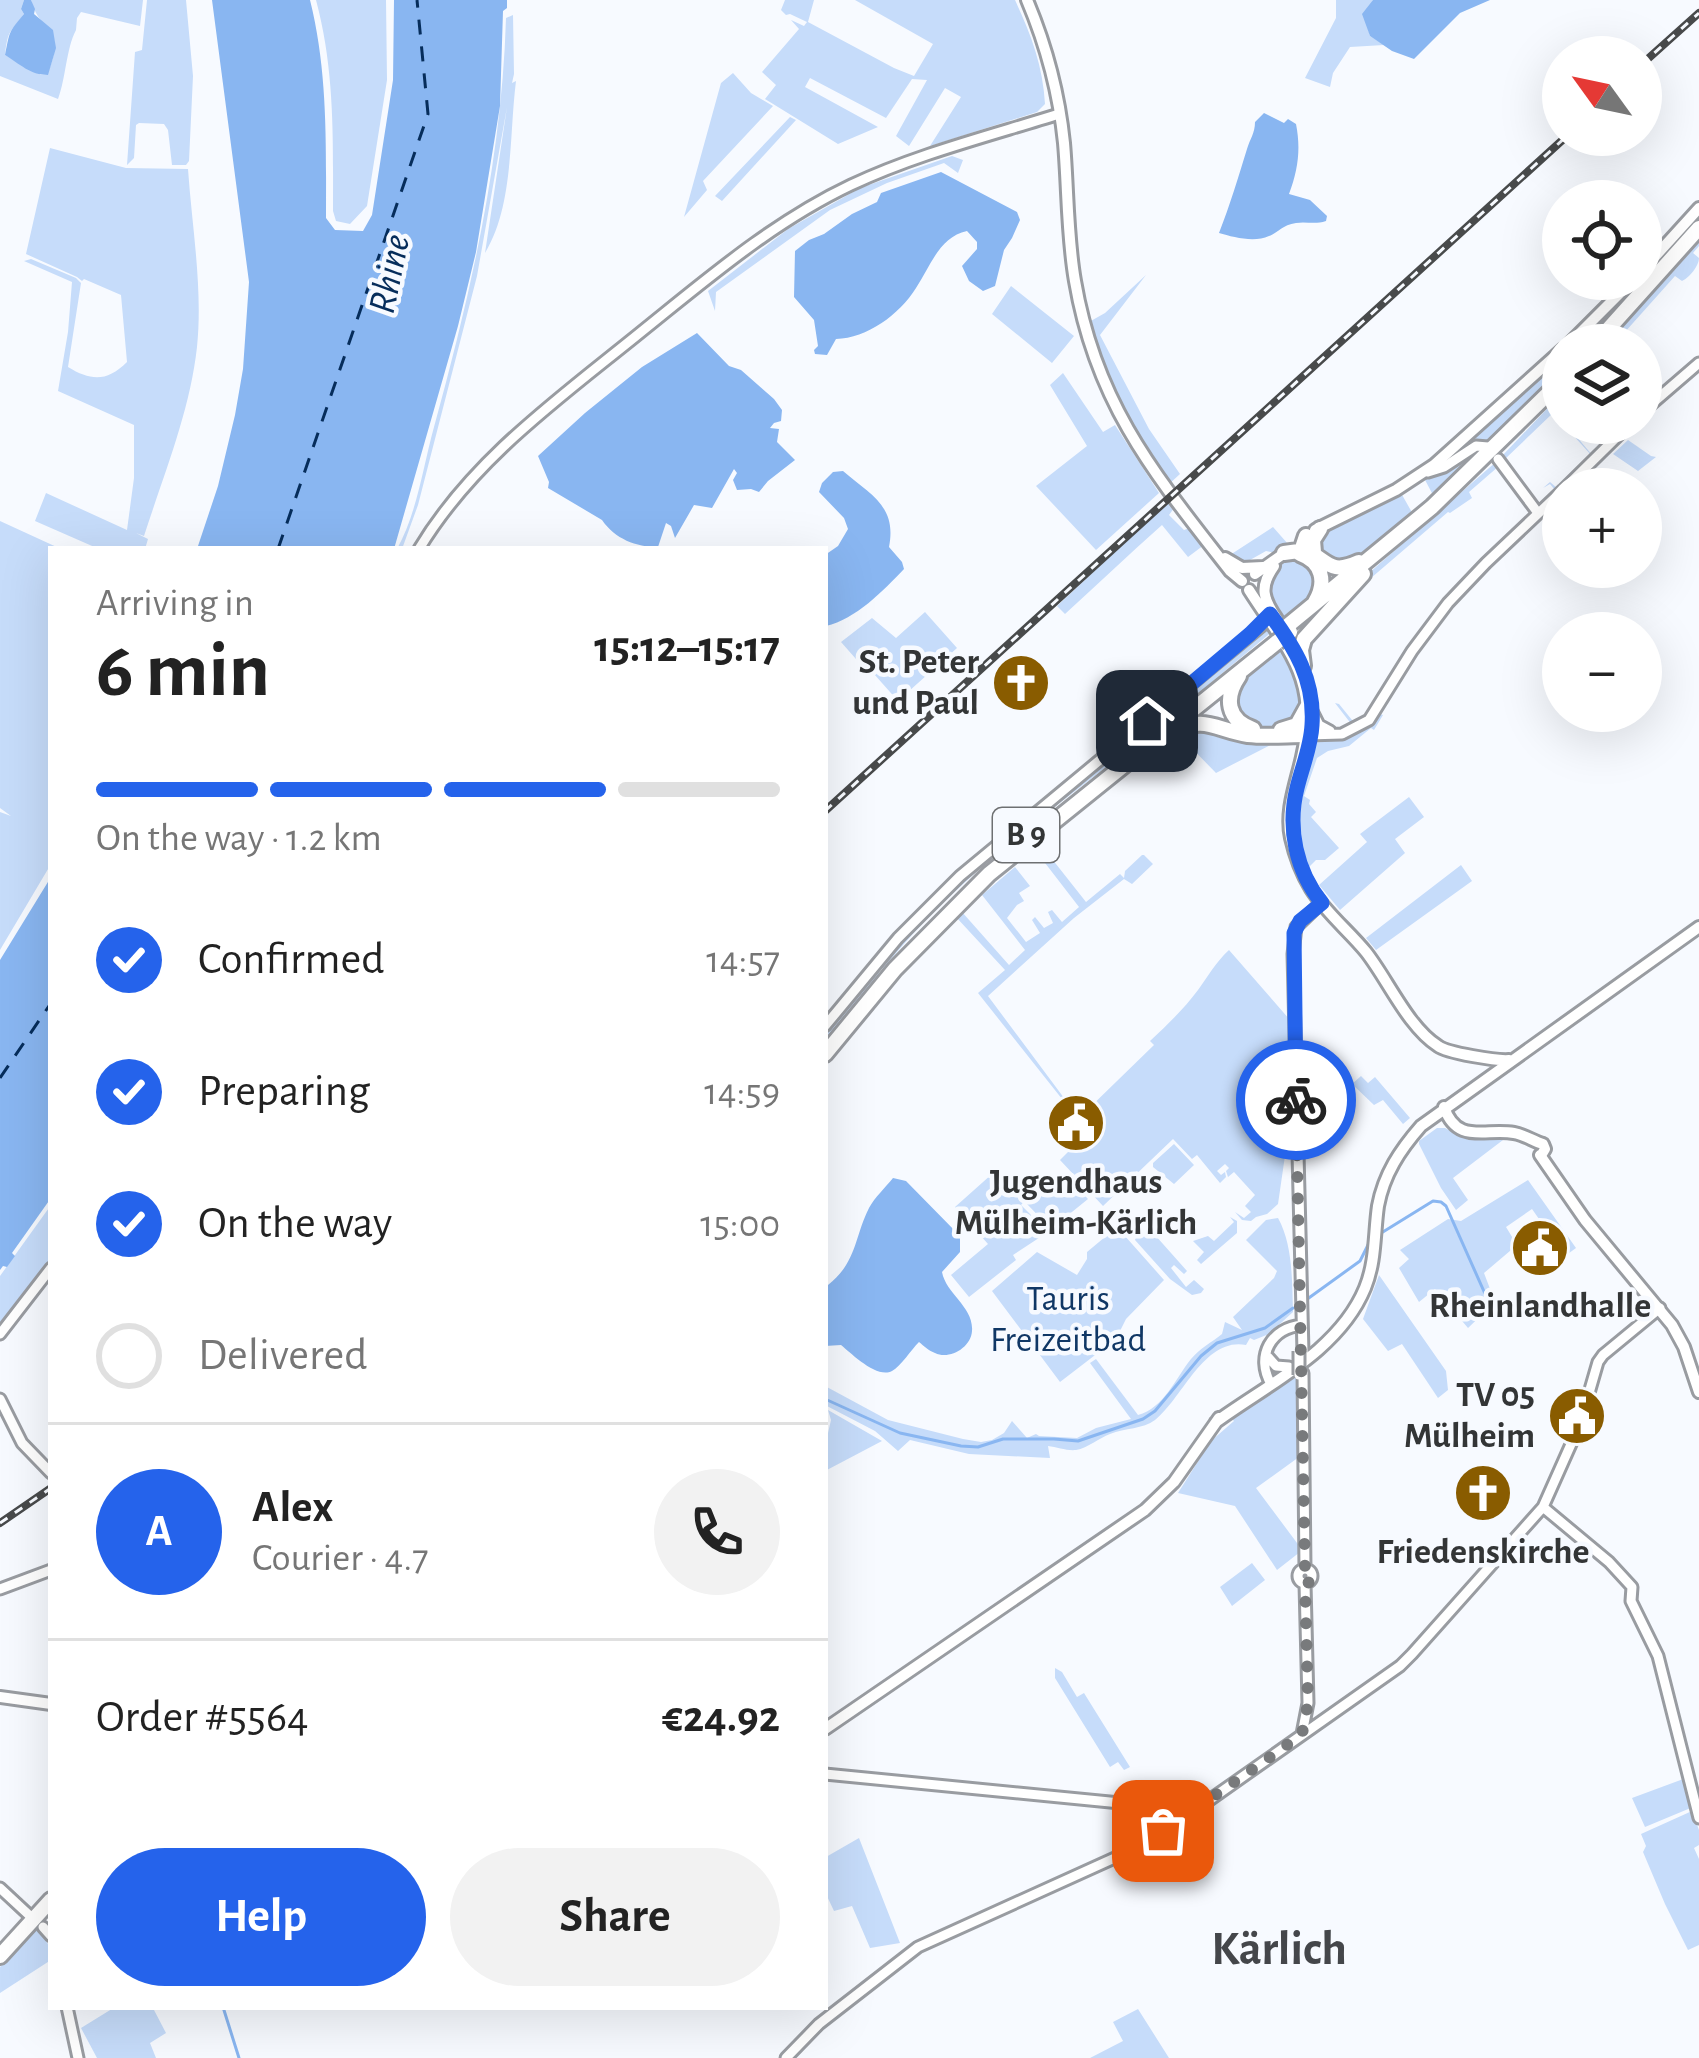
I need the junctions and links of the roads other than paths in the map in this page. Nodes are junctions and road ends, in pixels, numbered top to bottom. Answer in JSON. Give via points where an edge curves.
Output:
{"nodes":[{"id":1,"x":1027,"y":0,"type":"edge"},
{"id":2,"x":1059,"y":114,"type":"junction"},
{"id":3,"x":1699,"y":208,"type":"edge"},
{"id":4,"x":1699,"y":232,"type":"edge"},
{"id":5,"x":1662,"y":249,"type":"edge"},
{"id":6,"x":1613,"y":300,"type":"edge"},
{"id":7,"x":1588,"y":324,"type":"edge"},
{"id":8,"x":1617,"y":324,"type":"edge"},
{"id":9,"x":1699,"y":363,"type":"edge"},
{"id":10,"x":1542,"y":368,"type":"edge"},
{"id":11,"x":1662,"y":394,"type":"edge"},
{"id":12,"x":1542,"y":402,"type":"edge"},
{"id":13,"x":1542,"y":404,"type":"edge"},
{"id":14,"x":1609,"y":444,"type":"edge"},
{"id":15,"x":1487,"y":447,"type":"dead end"},
{"id":16,"x":1498,"y":459,"type":"dead end"},
{"id":17,"x":1584,"y":468,"type":"edge"},
{"id":18,"x":1422,"y":473,"type":"junction"},
{"id":19,"x":1542,"y":509,"type":"edge"},
{"id":20,"x":1538,"y":513,"type":"junction"},
{"id":21,"x":1203,"y":535,"type":"junction"},
{"id":22,"x":421,"y":546,"type":"edge"},
{"id":23,"x":1300,"y":548,"type":"junction"},
{"id":24,"x":1384,"y":548,"type":"junction"},
{"id":25,"x":1222,"y":556,"type":"junction"},
{"id":26,"x":1365,"y":572,"type":"junction"},
{"id":27,"x":1251,"y":581,"type":"junction"},
{"id":28,"x":1308,"y":614,"type":"junction"},
{"id":29,"x":1276,"y":626,"type":"junction"},
{"id":30,"x":1303,"y":666,"type":"junction"},
{"id":31,"x":1246,"y":667,"type":"junction"},
{"id":32,"x":1310,"y":709,"type":"junction"},
{"id":33,"x":1311,"y":736,"type":"junction"},
{"id":34,"x":1152,"y":742,"type":"junction"},
{"id":35,"x":1322,"y":903,"type":"junction"},
{"id":36,"x":1699,"y":927,"type":"edge"},
{"id":37,"x":1643,"y":967,"type":"junction"},
{"id":38,"x":828,"y":1022,"type":"edge"},
{"id":39,"x":828,"y":1046,"type":"edge"},
{"id":40,"x":828,"y":1047,"type":"edge"},
{"id":41,"x":1496,"y":1069,"type":"junction"},
{"id":42,"x":1449,"y":1113,"type":"junction"},
{"id":43,"x":1409,"y":1139,"type":"junction"},
{"id":44,"x":48,"y":1272,"type":"edge"},
{"id":45,"x":1660,"y":1308,"type":"junction"},
{"id":46,"x":1300,"y":1328,"type":"junction"},
{"id":47,"x":0,"y":1334,"type":"edge"},
{"id":48,"x":1304,"y":1351,"type":"junction"},
{"id":49,"x":1268,"y":1358,"type":"junction"},
{"id":50,"x":1297,"y":1372,"type":"junction"},
{"id":51,"x":1271,"y":1381,"type":"junction"},
{"id":52,"x":1699,"y":1392,"type":"edge"},
{"id":53,"x":0,"y":1399,"type":"edge"},
{"id":54,"x":48,"y":1470,"type":"edge"},
{"id":55,"x":1543,"y":1508,"type":"junction"},
{"id":56,"x":48,"y":1569,"type":"edge"},
{"id":57,"x":0,"y":1587,"type":"edge"},
{"id":58,"x":0,"y":1697,"type":"edge"},
{"id":59,"x":48,"y":1704,"type":"edge"},
{"id":60,"x":828,"y":1727,"type":"edge"},
{"id":61,"x":1302,"y":1734,"type":"junction"},
{"id":62,"x":828,"y":1774,"type":"edge"},
{"id":63,"x":1189,"y":1809,"type":"junction"},
{"id":64,"x":1699,"y":1818,"type":"edge"},
{"id":65,"x":0,"y":1888,"type":"edge"},
{"id":66,"x":48,"y":1907,"type":"edge"},
{"id":67,"x":29,"y":1915,"type":"dead end"},
{"id":68,"x":0,"y":1959,"type":"edge"},
{"id":69,"x":68,"y":2010,"type":"edge"},
{"id":70,"x":78,"y":2058,"type":"edge"},
{"id":71,"x":786,"y":2058,"type":"edge"}],
"edges":[{"from":1,"to":2,"type":"main road"},
{"from":2,"to":21,"type":"main road","via":[[1075,281],[1099,373],[1135,445]]},
{"from":2,"to":22,"type":"street","via":[[878,173],[788,220],[507,443],[454,497]]},
{"from":3,"to":5,"type":"main road"},
{"from":4,"to":8,"type":"highway"},
{"from":6,"to":7,"type":"main road"},
{"from":9,"to":11,"type":"street"},
{"from":10,"to":18,"type":"main road"},
{"from":12,"to":24,"type":"highway","number":"B 9"},
{"from":13,"to":26,"type":"highway","number":"B 9"},
{"from":14,"to":17,"type":"street"},
{"from":15,"to":18,"type":"street"},
{"from":16,"to":20,"type":"street"},
{"from":18,"to":23,"type":"main road"},
{"from":19,"to":20,"type":"street"},
{"from":20,"to":33,"type":"street","via":[[1436,619],[1372,718],[1347,732]]},
{"from":21,"to":25,"type":"main road"},
{"from":21,"to":27,"type":"main road","via":[[1230,571]]},
{"from":23,"to":24,"type":"highway","via":[[1344,568]]},
{"from":23,"to":25,"type":"main road","via":[[1244,568]]},
{"from":23,"to":27,"type":"main road"},
{"from":23,"to":28,"type":"highway","via":[[1322,577]]},
{"from":23,"to":29,"type":"main road","via":[[1264,583]]},
{"from":24,"to":28,"type":"highway","number":"B 9"},
{"from":25,"to":27,"type":"main road"},
{"from":26,"to":28,"type":"highway","number":"B 9"},
{"from":26,"to":30,"type":"highway","number":"B 9","via":[[1304,639]]},
{"from":27,"to":29,"type":"main road"},
{"from":28,"to":29,"type":"highway","number":"B 9"},
{"from":29,"to":30,"type":"main road"},
{"from":29,"to":31,"type":"highway","number":"B 9"},
{"from":29,"to":32,"type":"main road"},
{"from":29,"to":38,"type":"street","via":[[1250,634],[950,886]]},
{"from":29,"to":39,"type":"highway","number":"B 9","via":[[986,870],[902,952]]},
{"from":30,"to":32,"type":"main road"},
{"from":31,"to":32,"type":"highway","via":[[1229,697],[1240,724],[1286,729]]},
{"from":31,"to":34,"type":"highway","number":"B 9"},
{"from":32,"to":33,"type":"main road"},
{"from":32,"to":33,"type":"street","via":[[1319,724]]},
{"from":33,"to":34,"type":"highway","via":[[1198,723]]},
{"from":33,"to":35,"type":"main road","via":[[1290,831]]},
{"from":34,"to":40,"type":"highway","number":"B 9","via":[[954,907]]},
{"from":35,"to":41,"type":"main road","via":[[1434,1044],[1478,1055]]},
{"from":35,"to":46,"type":"street","via":[[1294,936]]},
{"from":36,"to":37,"type":"main road"},
{"from":37,"to":41,"type":"main road"},
{"from":37,"to":41,"type":"main road"},
{"from":41,"to":42,"type":"main road"},
{"from":42,"to":43,"type":"main road"},
{"from":42,"to":43,"type":"main road"},
{"from":42,"to":45,"type":"main road","via":[[1477,1134],[1518,1135],[1537,1149]]},
{"from":43,"to":48,"type":"main road","via":[[1383,1187],[1355,1307],[1338,1330]]},
{"from":44,"to":47,"type":"street"},
{"from":45,"to":52,"type":"main road"},
{"from":45,"to":55,"type":"street","via":[[1603,1355]]},
{"from":46,"to":48,"type":"street"},
{"from":46,"to":49,"type":"street","via":[[1278,1338]]},
{"from":46,"to":51,"type":"street","via":[[1267,1346]]},
{"from":48,"to":50,"type":"main road"},
{"from":48,"to":51,"type":"main road"},
{"from":49,"to":50,"type":"street"},
{"from":49,"to":51,"type":"street"},
{"from":50,"to":51,"type":"main road"},
{"from":50,"to":61,"type":"street","via":[[1305,1569],[1312,1576],[1305,1584]]},
{"from":51,"to":60,"type":"main road","via":[[1216,1422],[1160,1498]]},
{"from":53,"to":54,"type":"street","via":[[22,1443]]},
{"from":55,"to":61,"type":"street","via":[[1412,1654]]},
{"from":55,"to":64,"type":"street","via":[[1632,1587]]},
{"from":56,"to":57,"type":"street"},
{"from":58,"to":59,"type":"main road"},
{"from":61,"to":63,"type":"street"},
{"from":62,"to":63,"type":"street"},
{"from":63,"to":71,"type":"street","via":[[1105,1864],[918,1947]]},
{"from":65,"to":67,"type":"street"},
{"from":66,"to":68,"type":"highway"},
{"from":69,"to":70,"type":"street"}]}
